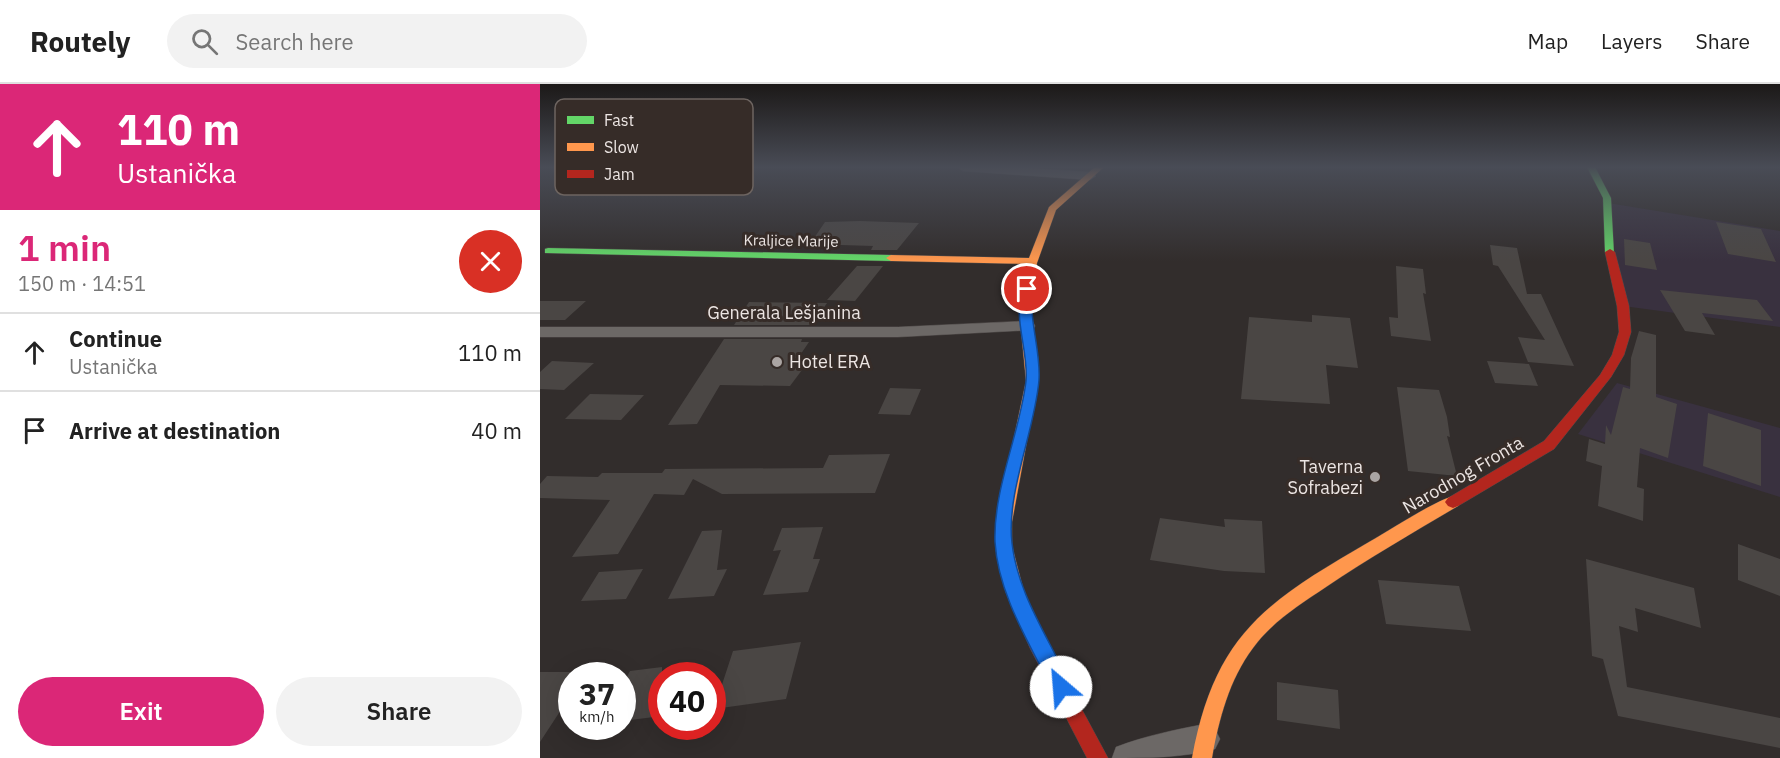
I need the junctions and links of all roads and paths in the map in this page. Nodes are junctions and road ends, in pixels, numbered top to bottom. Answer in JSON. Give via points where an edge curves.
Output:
{"nodes":[{"id":1,"x":1067,"y":198,"type":"edge"},
{"id":2,"x":1607,"y":198,"type":"edge"},
{"id":3,"x":548,"y":251,"type":"dead end"},
{"id":4,"x":1034,"y":261,"type":"junction"},
{"id":5,"x":1027,"y":326,"type":"junction"},
{"id":6,"x":540,"y":332,"type":"edge"},
{"id":7,"x":1203,"y":748,"type":"edge"},
{"id":8,"x":1098,"y":758,"type":"edge"},
{"id":9,"x":1127,"y":758,"type":"edge"}],
"edges":[{"from":1,"to":4,"type":"street","via":[[1048,216]]},
{"from":2,"to":7,"type":"street","name":"Narodnog Fronta","via":[[1611,262],[1623,306],[1624,332],[1618,355],[1605,377],[1549,445],[1334,572],[1291,600],[1257,629],[1232,664],[1216,699]]},
{"from":3,"to":4,"type":"street","name":"Kraljice Marije"},
{"from":4,"to":5,"type":"street","via":[[1024,306]]},
{"from":5,"to":6,"type":"street","name":"Generala Lešjanina","via":[[898,332]]},
{"from":5,"to":8,"type":"street","via":[[1033,357],[1029,404],[1006,507],[1006,559],[1021,608]]},
{"from":7,"to":9,"type":"street","via":[[1153,749]]}]}
